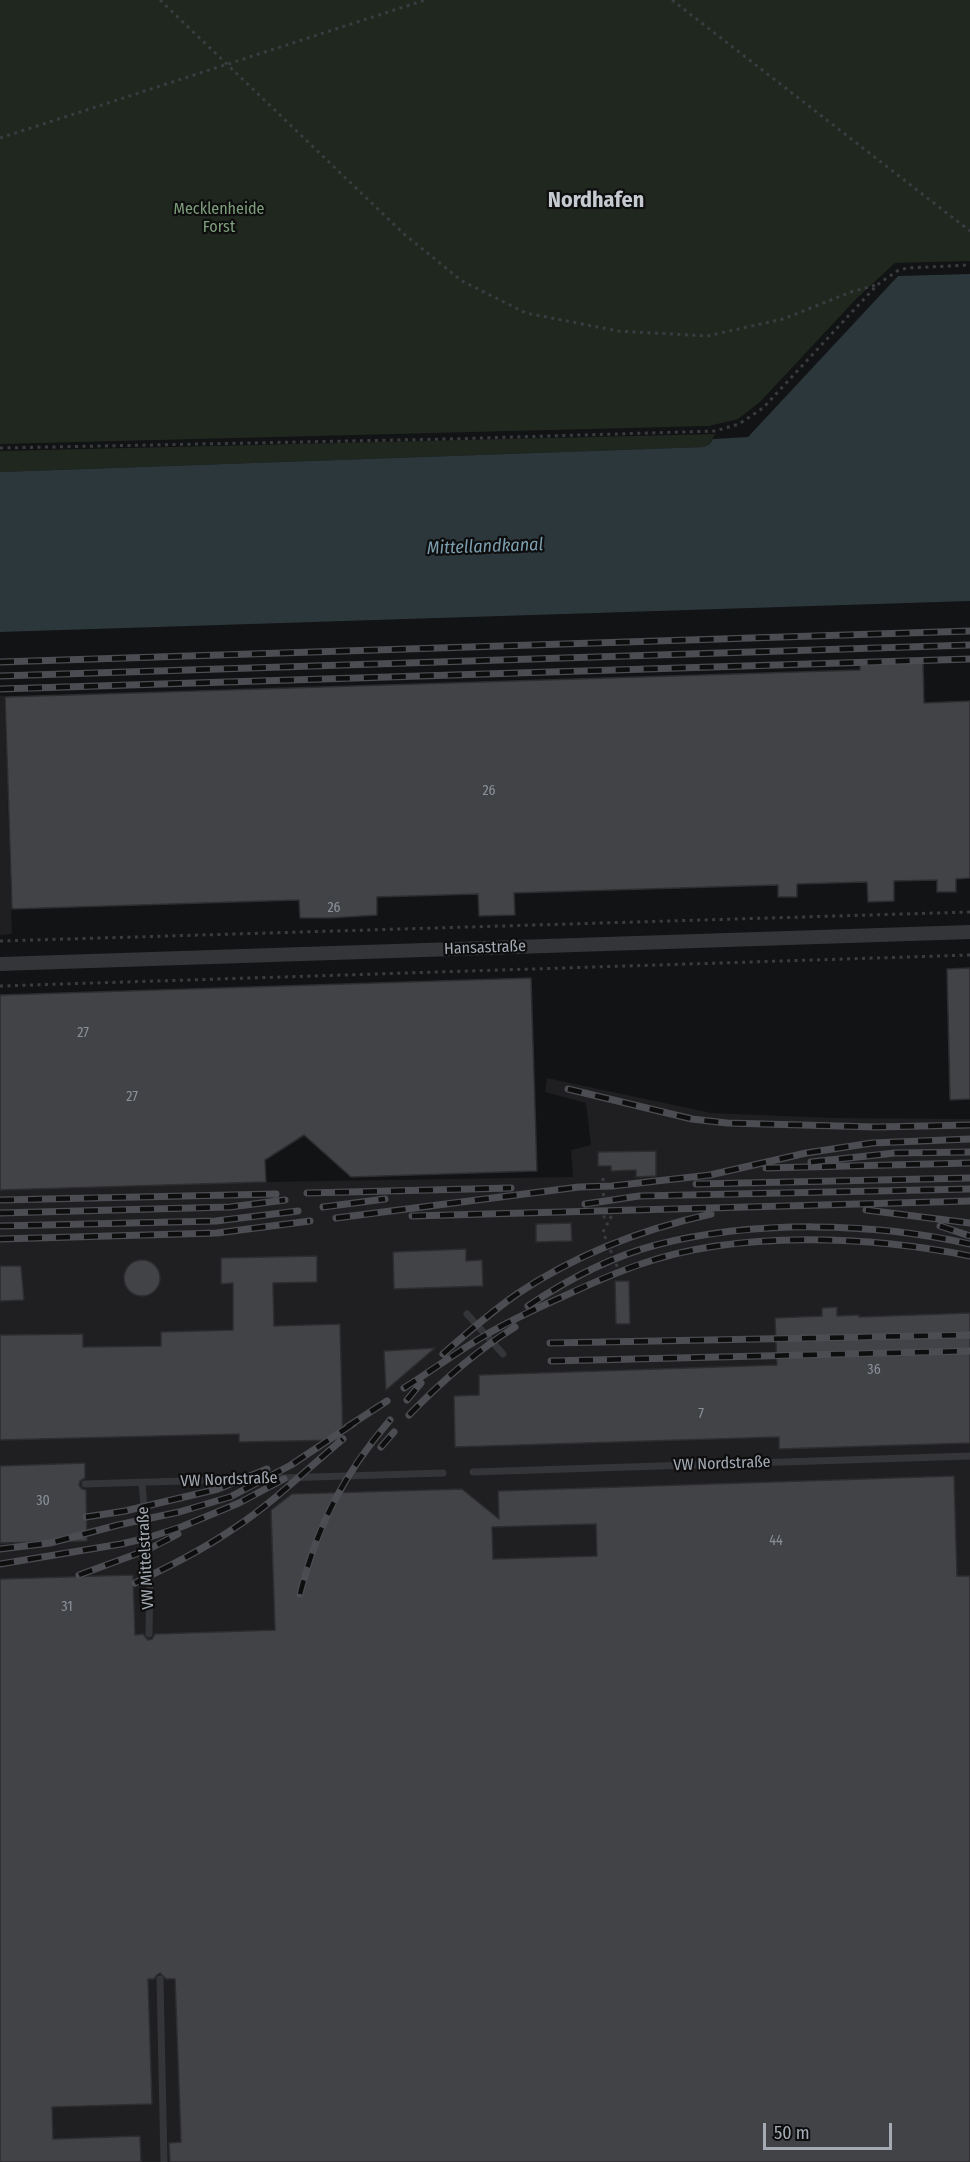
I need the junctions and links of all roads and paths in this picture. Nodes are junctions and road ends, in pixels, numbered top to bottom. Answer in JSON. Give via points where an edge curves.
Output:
{"nodes":[{"id":1,"x":160,"y":0,"type":"edge"},
{"id":2,"x":425,"y":0,"type":"edge"},
{"id":3,"x":672,"y":0,"type":"edge"},
{"id":4,"x":229,"y":65,"type":"junction"},
{"id":5,"x":0,"y":138,"type":"edge"},
{"id":6,"x":970,"y":231,"type":"edge"},
{"id":7,"x":970,"y":265,"type":"edge"},
{"id":8,"x":877,"y":285,"type":"junction"},
{"id":9,"x":0,"y":448,"type":"edge"},
{"id":10,"x":970,"y":912,"type":"edge"},
{"id":11,"x":970,"y":932,"type":"edge"},
{"id":12,"x":0,"y":942,"type":"edge"},
{"id":13,"x":970,"y":956,"type":"edge"},
{"id":14,"x":0,"y":964,"type":"edge"},
{"id":15,"x":0,"y":986,"type":"edge"},
{"id":16,"x":603,"y":1178,"type":"dead end"},
{"id":17,"x":621,"y":1276,"type":"dead end"},
{"id":18,"x":467,"y":1314,"type":"dead end"},
{"id":19,"x":503,"y":1354,"type":"dead end"},
{"id":20,"x":970,"y":1456,"type":"edge"},
{"id":21,"x":473,"y":1472,"type":"dead end"},
{"id":22,"x":444,"y":1473,"type":"dead end"},
{"id":23,"x":142,"y":1482,"type":"junction"},
{"id":24,"x":86,"y":1484,"type":"dead end"},
{"id":25,"x":149,"y":1634,"type":"dead end"},
{"id":26,"x":160,"y":1979,"type":"dead end"},
{"id":27,"x":164,"y":2162,"type":"edge"}],
"edges":[{"from":1,"to":4,"type":"path"},
{"from":2,"to":4,"type":"path"},
{"from":3,"to":6,"type":"path"},
{"from":4,"to":5,"type":"path"},
{"from":4,"to":8,"type":"path","via":[[404,234],[462,281],[526,313],[618,332],[707,336],[783,319]]},
{"from":7,"to":8,"type":"path","via":[[907,268]]},
{"from":8,"to":9,"type":"path","via":[[763,408],[739,424],[715,431]]},
{"from":10,"to":12,"type":"path"},
{"from":11,"to":14,"type":"street","name":"Hansastraße"},
{"from":13,"to":15,"type":"path"},
{"from":16,"to":17,"type":"path","via":[[604,1217],[611,1217],[603,1232]]},
{"from":18,"to":19,"type":"lane"},
{"from":20,"to":21,"type":"lane","name":"VW Nordstraße"},
{"from":22,"to":23,"type":"lane","name":"VW Nordstraße"},
{"from":23,"to":24,"type":"lane","name":"VW Nordstraße"},
{"from":23,"to":25,"type":"lane","name":"VW Mittelstraße","via":[[150,1576]]},
{"from":26,"to":27,"type":"lane"}]}
